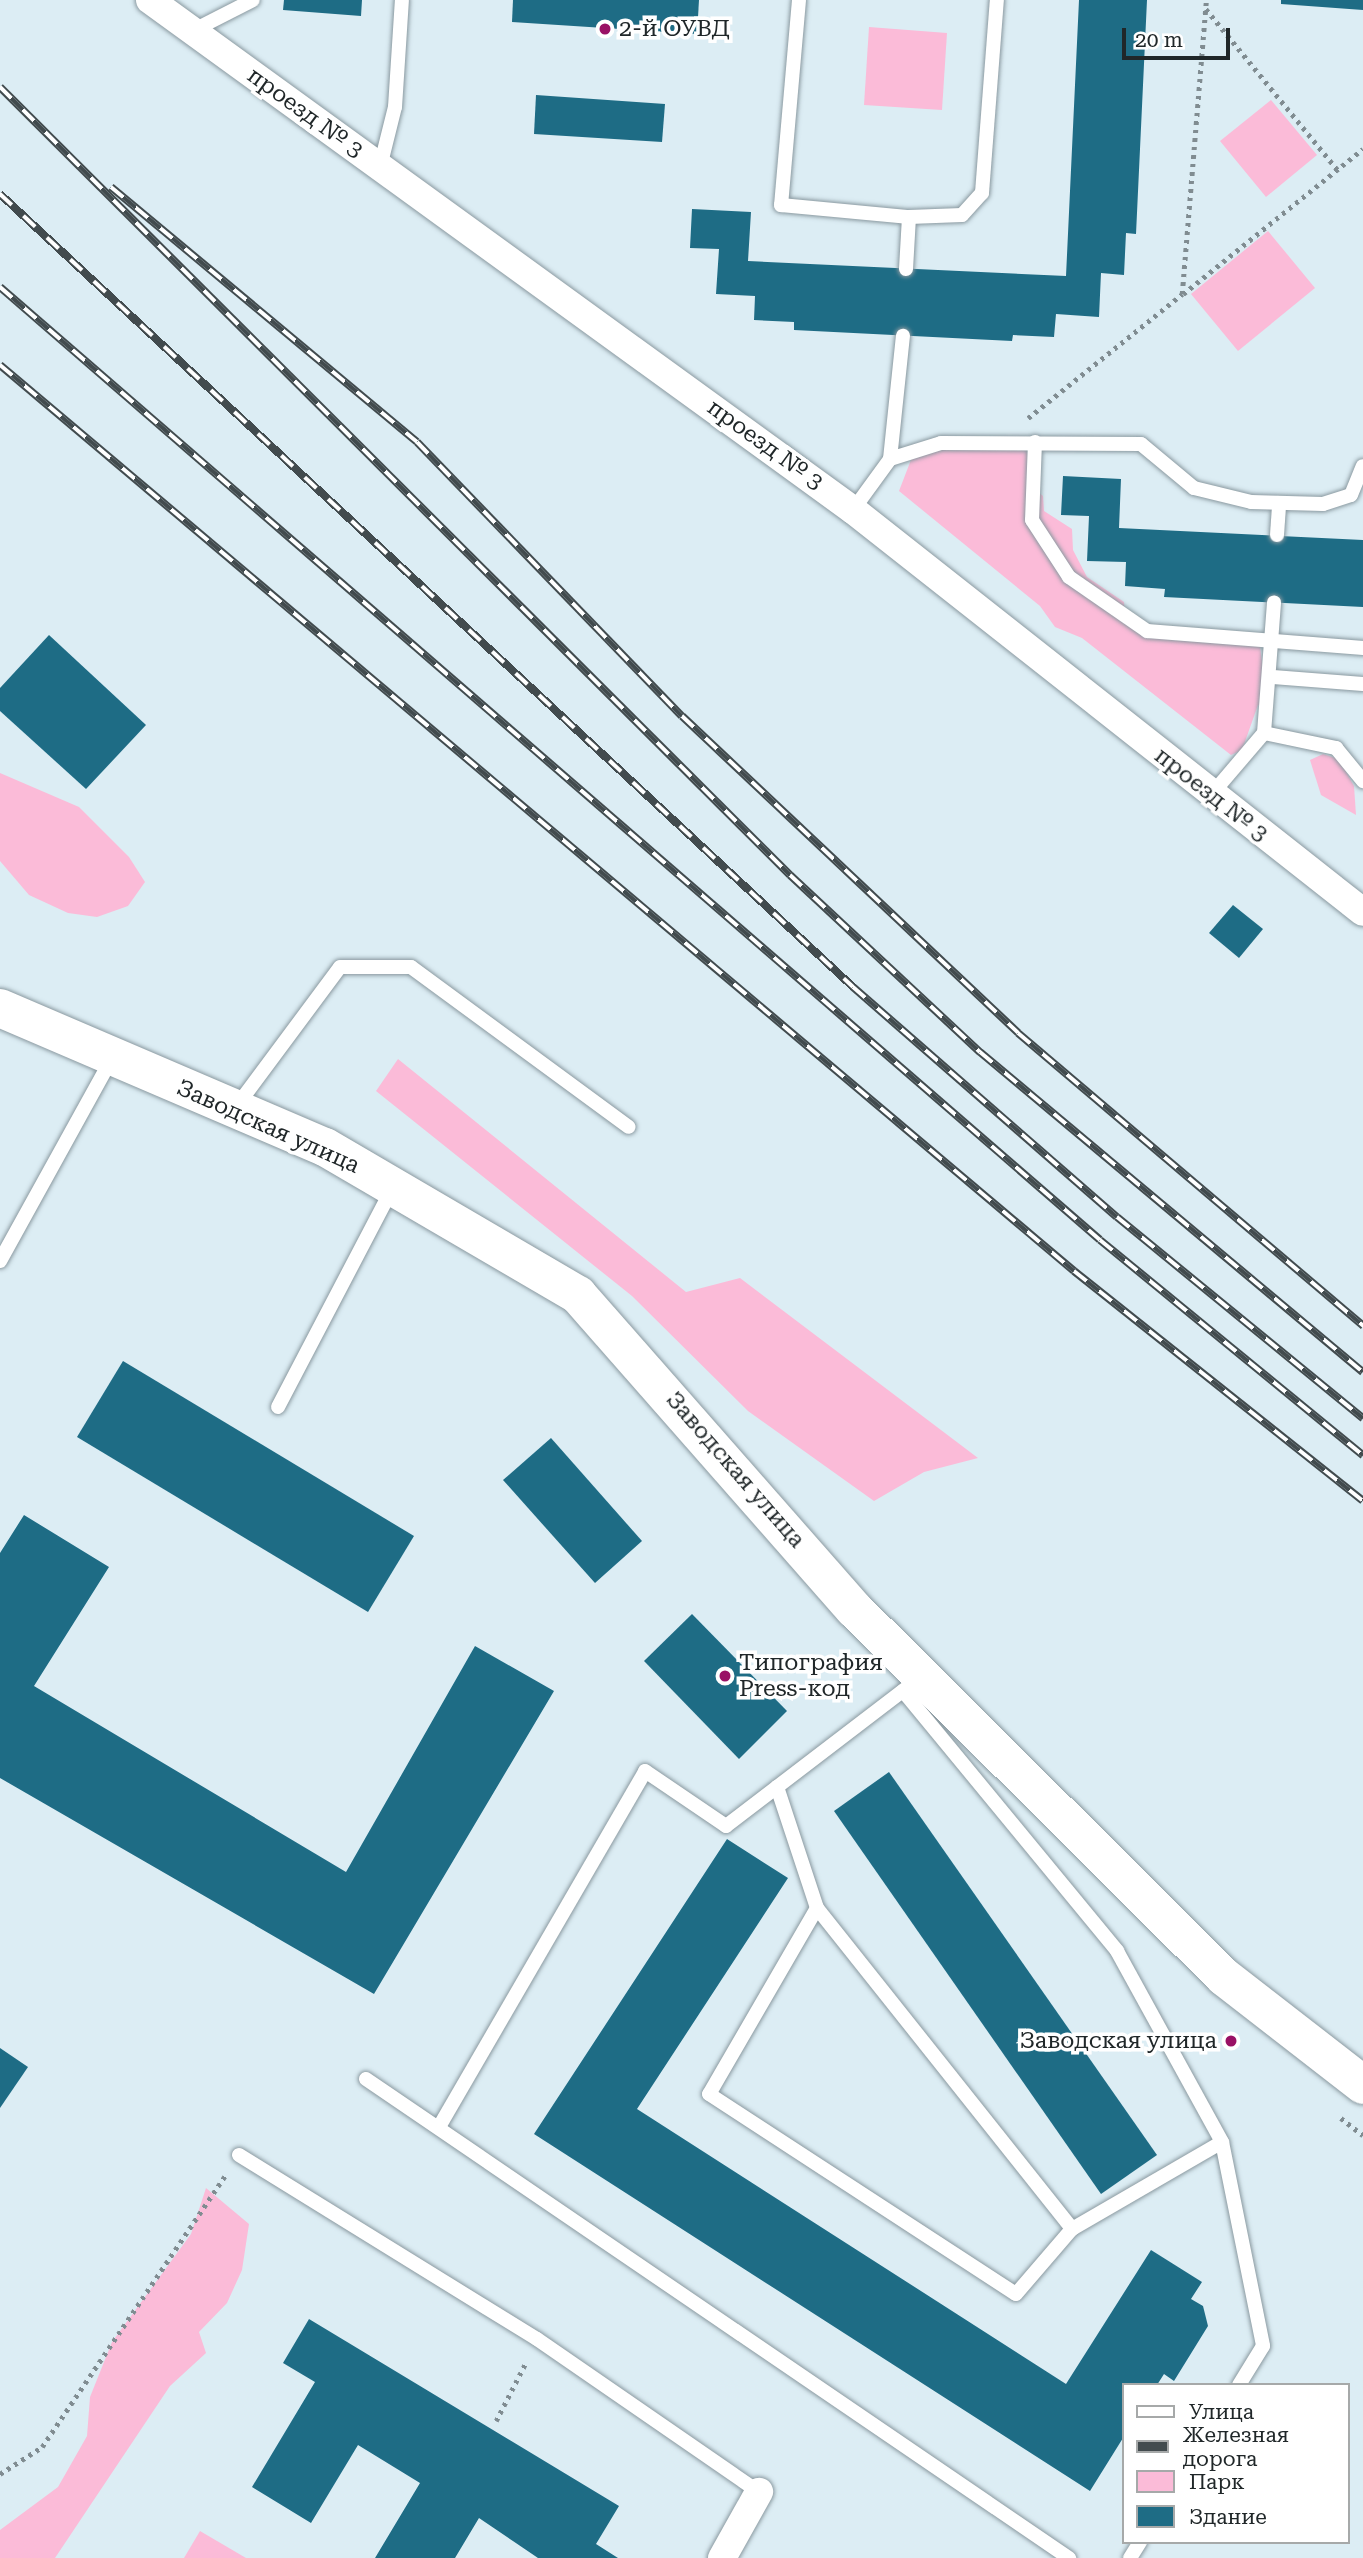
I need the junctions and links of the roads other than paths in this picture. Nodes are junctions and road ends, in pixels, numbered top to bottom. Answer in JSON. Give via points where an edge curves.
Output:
{"nodes":[{"id":1,"x":150,"y":0,"type":"edge"},
{"id":2,"x":253,"y":0,"type":"edge"},
{"id":3,"x":402,"y":0,"type":"edge"},
{"id":4,"x":799,"y":0,"type":"edge"},
{"id":5,"x":997,"y":0,"type":"edge"},
{"id":6,"x":192,"y":31,"type":"junction"},
{"id":7,"x":380,"y":167,"type":"junction"},
{"id":8,"x":909,"y":216,"type":"junction"},
{"id":9,"x":906,"y":269,"type":"dead end"},
{"id":10,"x":903,"y":336,"type":"dead end"},
{"id":11,"x":1035,"y":442,"type":"junction"},
{"id":12,"x":890,"y":459,"type":"junction"},
{"id":13,"x":1363,"y":466,"type":"edge"},
{"id":14,"x":1279,"y":503,"type":"junction"},
{"id":15,"x":853,"y":510,"type":"junction"},
{"id":16,"x":1277,"y":535,"type":"dead end"},
{"id":17,"x":1274,"y":603,"type":"dead end"},
{"id":18,"x":1274,"y":640,"type":"junction"},
{"id":19,"x":1363,"y":648,"type":"edge"},
{"id":20,"x":1273,"y":677,"type":"junction"},
{"id":21,"x":1363,"y":684,"type":"edge"},
{"id":22,"x":1264,"y":733,"type":"junction"},
{"id":23,"x":1363,"y":781,"type":"edge"},
{"id":24,"x":1211,"y":795,"type":"junction"},
{"id":25,"x":1363,"y":912,"type":"edge"},
{"id":26,"x":0,"y":1008,"type":"edge"},
{"id":27,"x":111,"y":1060,"type":"junction"},
{"id":28,"x":235,"y":1108,"type":"junction"},
{"id":29,"x":629,"y":1128,"type":"dead end"},
{"id":30,"x":394,"y":1186,"type":"junction"},
{"id":31,"x":0,"y":1261,"type":"edge"},
{"id":32,"x":278,"y":1407,"type":"dead end"},
{"id":33,"x":912,"y":1684,"type":"junction"},
{"id":34,"x":777,"y":1787,"type":"junction"},
{"id":35,"x":817,"y":1908,"type":"junction"},
{"id":36,"x":366,"y":2079,"type":"dead end"},
{"id":37,"x":1363,"y":2085,"type":"edge"},
{"id":38,"x":439,"y":2127,"type":"junction"},
{"id":39,"x":1222,"y":2141,"type":"junction"},
{"id":40,"x":239,"y":2155,"type":"road end"},
{"id":41,"x":1072,"y":2229,"type":"junction"},
{"id":42,"x":1240,"y":2383,"type":"edge"},
{"id":43,"x":759,"y":2491,"type":"joint"},
{"id":44,"x":722,"y":2558,"type":"edge"},
{"id":45,"x":1069,"y":2558,"type":"edge"}],
"edges":[{"from":1,"to":6,"type":"street","name":"проезд № 3"},
{"from":2,"to":6,"type":"lane"},
{"from":3,"to":7,"type":"lane","via":[[395,107]]},
{"from":4,"to":8,"type":"lane","via":[[781,205]]},
{"from":5,"to":8,"type":"lane","via":[[982,193],[962,215]]},
{"from":6,"to":7,"type":"street","name":"проезд № 3"},
{"from":7,"to":15,"type":"street","name":"проезд № 3"},
{"from":8,"to":9,"type":"lane"},
{"from":10,"to":12,"type":"lane"},
{"from":11,"to":12,"type":"lane","via":[[941,443]]},
{"from":11,"to":14,"type":"lane","via":[[1141,444],[1194,488]]},
{"from":11,"to":18,"type":"lane","via":[[1032,520],[1069,577],[1147,631]]},
{"from":12,"to":15,"type":"lane"},
{"from":13,"to":14,"type":"lane","via":[[1351,495],[1324,504]]},
{"from":14,"to":16,"type":"lane"},
{"from":15,"to":24,"type":"street","name":"проезд № 3"},
{"from":17,"to":18,"type":"lane"},
{"from":18,"to":19,"type":"lane"},
{"from":18,"to":20,"type":"lane"},
{"from":20,"to":21,"type":"lane"},
{"from":20,"to":22,"type":"lane"},
{"from":22,"to":23,"type":"lane","via":[[1336,748]]},
{"from":22,"to":24,"type":"lane"},
{"from":24,"to":25,"type":"street","name":"проезд № 3"},
{"from":26,"to":27,"type":"main road","name":"Заводская улица"},
{"from":27,"to":28,"type":"main road","name":"Заводская улица"},
{"from":27,"to":31,"type":"lane"},
{"from":28,"to":29,"type":"lane","via":[[340,967],[411,967]]},
{"from":28,"to":30,"type":"main road","name":"Заводская улица"},
{"from":30,"to":32,"type":"lane"},
{"from":30,"to":33,"type":"main road","name":"Заводская улица","via":[[578,1295],[854,1609]]},
{"from":33,"to":34,"type":"lane"},
{"from":33,"to":37,"type":"main road","name":"Заводская улица","via":[[1224,1977]]},
{"from":33,"to":39,"type":"lane","via":[[1117,1951]]},
{"from":34,"to":35,"type":"lane"},
{"from":34,"to":38,"type":"lane","via":[[726,1826],[645,1770]]},
{"from":35,"to":41,"type":"lane"},
{"from":35,"to":41,"type":"lane","via":[[709,2094],[1016,2294]]},
{"from":36,"to":38,"type":"lane"},
{"from":38,"to":45,"type":"lane"},
{"from":39,"to":41,"type":"lane"},
{"from":39,"to":42,"type":"lane","via":[[1263,2347]]},
{"from":40,"to":43,"type":"lane","via":[[537,2339]]},
{"from":43,"to":44,"type":"street"}]}
